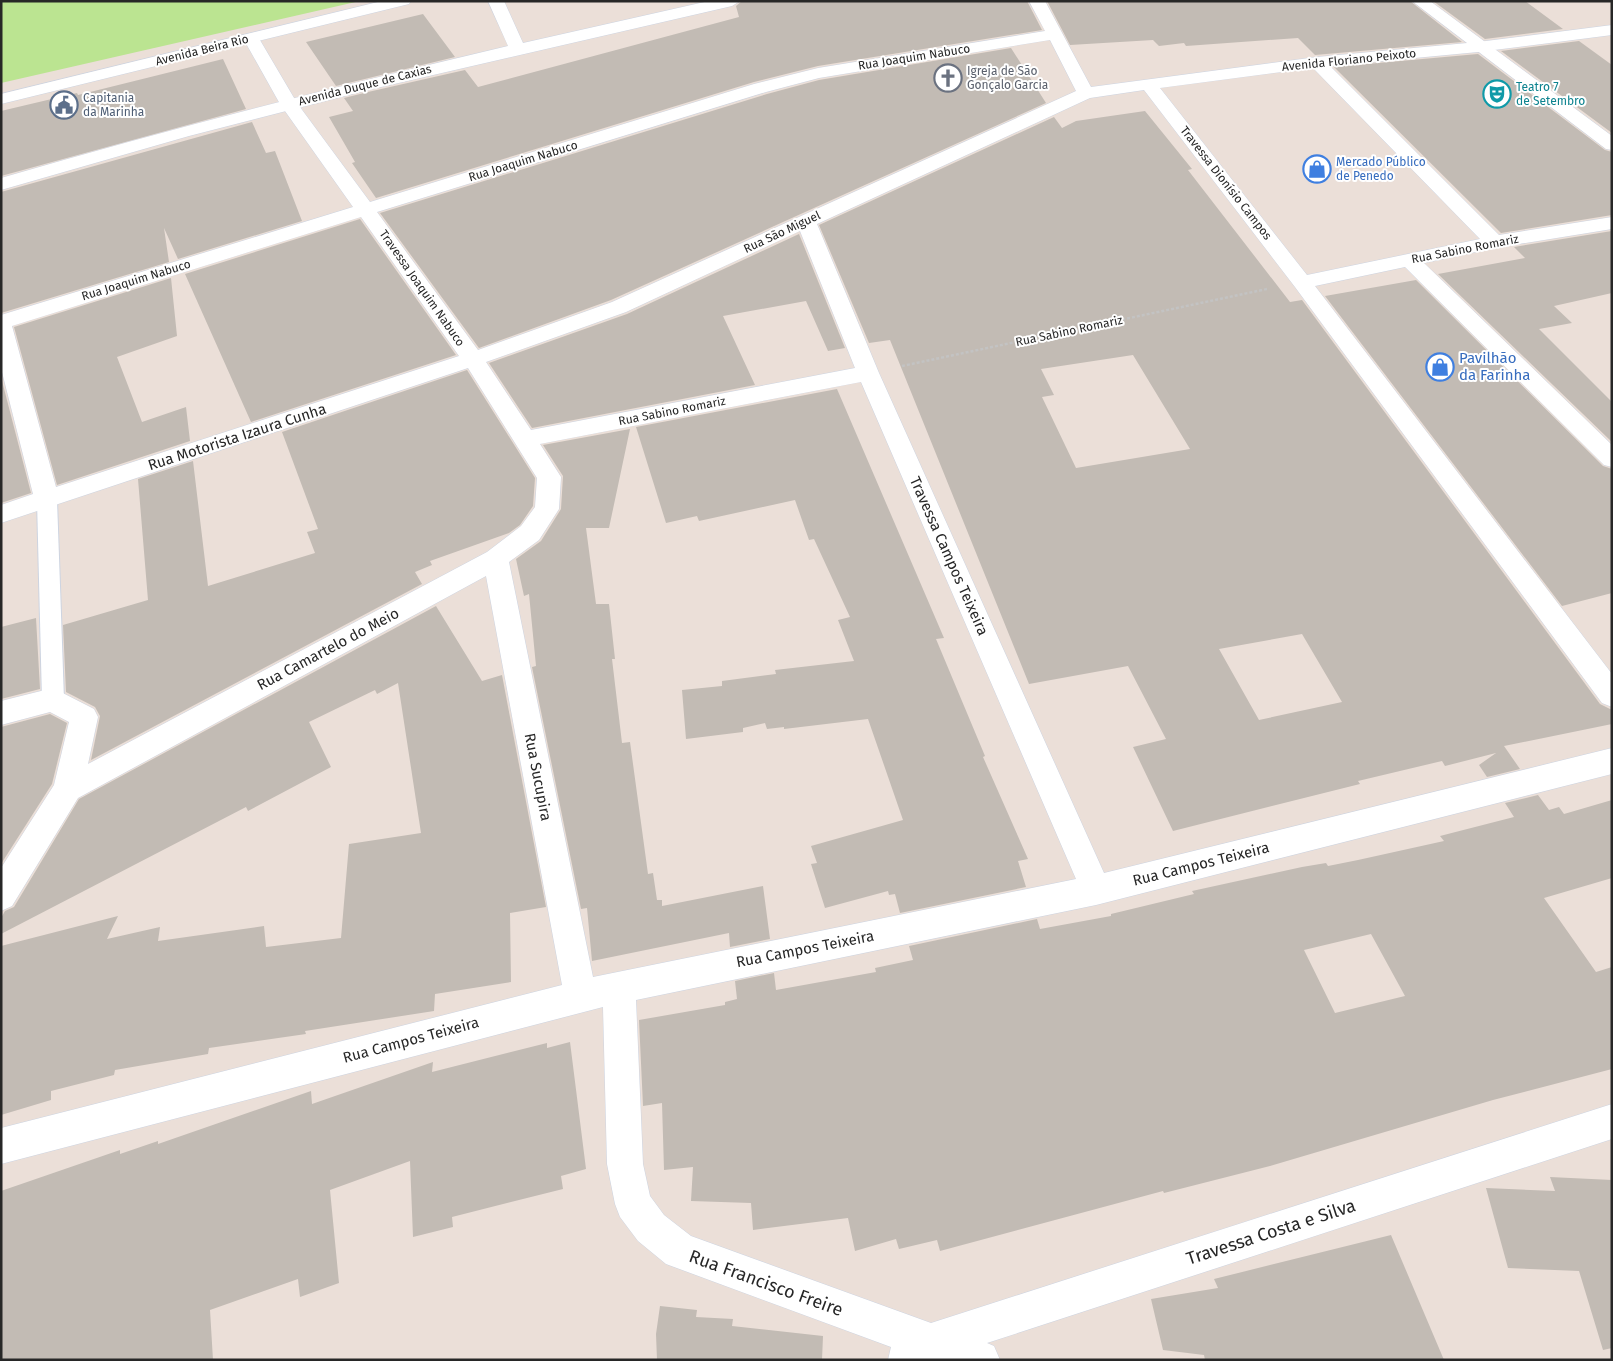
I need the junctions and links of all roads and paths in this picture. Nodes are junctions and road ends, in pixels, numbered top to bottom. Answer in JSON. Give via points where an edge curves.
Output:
{"nodes":[{"id":1,"x":403,"y":1,"type":"edge"},
{"id":2,"x":496,"y":1,"type":"edge"},
{"id":3,"x":732,"y":1,"type":"edge"},
{"id":4,"x":1037,"y":1,"type":"edge"},
{"id":5,"x":1420,"y":1,"type":"edge"},
{"id":6,"x":1612,"y":30,"type":"edge"},
{"id":7,"x":1053,"y":34,"type":"junction"},
{"id":8,"x":251,"y":38,"type":"junction"},
{"id":9,"x":517,"y":47,"type":"junction"},
{"id":10,"x":1478,"y":47,"type":"junction"},
{"id":11,"x":1316,"y":62,"type":"junction"},
{"id":12,"x":1150,"y":85,"type":"junction"},
{"id":13,"x":1086,"y":93,"type":"junction"},
{"id":14,"x":1,"y":99,"type":"edge"},
{"id":15,"x":289,"y":104,"type":"junction"},
{"id":16,"x":1612,"y":145,"type":"edge"},
{"id":17,"x":1,"y":184,"type":"edge"},
{"id":18,"x":366,"y":209,"type":"junction"},
{"id":19,"x":806,"y":221,"type":"junction"},
{"id":20,"x":1612,"y":223,"type":"edge"},
{"id":21,"x":1494,"y":242,"type":"junction"},
{"id":22,"x":1410,"y":260,"type":"junction"},
{"id":23,"x":1302,"y":282,"type":"junction"},
{"id":24,"x":1,"y":323,"type":"edge"},
{"id":25,"x":473,"y":359,"type":"junction"},
{"id":26,"x":868,"y":373,"type":"junction"},
{"id":27,"x":526,"y":439,"type":"junction"},
{"id":28,"x":1612,"y":459,"type":"edge"},
{"id":29,"x":549,"y":476,"type":"joint"},
{"id":30,"x":47,"y":500,"type":"junction"},
{"id":31,"x":1,"y":514,"type":"edge"},
{"id":32,"x":496,"y":559,"type":"junction"},
{"id":33,"x":1612,"y":695,"type":"edge"},
{"id":34,"x":53,"y":700,"type":"junction"},
{"id":35,"x":1,"y":712,"type":"edge"},
{"id":36,"x":1612,"y":761,"type":"edge"},
{"id":37,"x":68,"y":789,"type":"junction"},
{"id":38,"x":1096,"y":890,"type":"junction"},
{"id":39,"x":1,"y":896,"type":"edge"},
{"id":40,"x":619,"y":987,"type":"junction"},
{"id":41,"x":580,"y":996,"type":"junction"},
{"id":42,"x":1612,"y":1121,"type":"edge"},
{"id":43,"x":1,"y":1146,"type":"edge"},
{"id":44,"x":917,"y":1346,"type":"edge"},
{"id":45,"x":980,"y":1360,"type":"edge"}],
"edges":[{"from":1,"to":8,"type":"street","name":"Avenida Beira Rio"},
{"from":2,"to":9,"type":"street"},
{"from":3,"to":9,"type":"street","name":"Avenida Duque de Caxias"},
{"from":4,"to":7,"type":"street"},
{"from":5,"to":10,"type":"street"},
{"from":6,"to":10,"type":"street","name":"Avenida Floriano Peixoto"},
{"from":7,"to":13,"type":"street"},
{"from":7,"to":18,"type":"street","name":"Rua Joaquim Nabuco","via":[[818,73]]},
{"from":8,"to":14,"type":"street","name":"Avenida Beira Rio"},
{"from":8,"to":15,"type":"street","name":"Travessa Joaquim Nabuco"},
{"from":9,"to":15,"type":"street","name":"Avenida Duque de Caxias"},
{"from":10,"to":11,"type":"street","name":"Avenida Floriano Peixoto"},
{"from":10,"to":16,"type":"street"},
{"from":11,"to":12,"type":"street","name":"Avenida Floriano Peixoto"},
{"from":11,"to":21,"type":"street"},
{"from":12,"to":13,"type":"street","name":"Avenida Floriano Peixoto"},
{"from":12,"to":23,"type":"street","name":"Travessa Dionísio Campos"},
{"from":13,"to":19,"type":"street","name":"Rua São Miguel"},
{"from":15,"to":17,"type":"street","name":"Avenida Duque de Caxias"},
{"from":15,"to":18,"type":"street","name":"Travessa Joaquim Nabuco"},
{"from":18,"to":24,"type":"street","name":"Rua Joaquim Nabuco"},
{"from":18,"to":25,"type":"street","name":"Travessa Joaquim Nabuco"},
{"from":19,"to":25,"type":"street","name":"Rua São Miguel","via":[[619,307]]},
{"from":19,"to":26,"type":"street","name":"Travessa Campos Teixeira"},
{"from":20,"to":21,"type":"street","name":"Rua Sabino Romariz"},
{"from":21,"to":22,"type":"street","name":"Rua Sabino Romariz"},
{"from":22,"to":23,"type":"street","name":"Rua Sabino Romariz"},
{"from":22,"to":28,"type":"street"},
{"from":23,"to":26,"type":"path","name":"Rua Sabino Romariz"},
{"from":23,"to":33,"type":"street","name":"Travessa Dionísio Campos"},
{"from":24,"to":30,"type":"street"},
{"from":25,"to":27,"type":"street","name":"Travessa Joaquim Nabuco"},
{"from":25,"to":30,"type":"street","name":"Rua Motorista Izaura Cunha"},
{"from":26,"to":27,"type":"street","name":"Rua Sabino Romariz"},
{"from":26,"to":38,"type":"street","name":"Travessa Campos Teixeira"},
{"from":27,"to":29,"type":"street","name":"Travessa Joaquim Nabuco"},
{"from":29,"to":32,"type":"street","name":"Rua Camartelo do Meio","via":[[547,509],[530,533]]},
{"from":30,"to":31,"type":"street","name":"Rua Motorista Izaura Cunha"},
{"from":30,"to":34,"type":"lane"},
{"from":32,"to":37,"type":"street","name":"Rua Camartelo do Meio"},
{"from":32,"to":41,"type":"street","name":"Rua Sucupira"},
{"from":34,"to":35,"type":"street"},
{"from":34,"to":37,"type":"street","name":"Rua Camartelo do Meio","via":[[84,717]]},
{"from":36,"to":38,"type":"street","name":"Rua Campos Teixeira"},
{"from":37,"to":39,"type":"street","name":"Rua Camartelo do Meio"},
{"from":38,"to":40,"type":"street","name":"Rua Campos Teixeira"},
{"from":40,"to":41,"type":"street","name":"Rua Campos Teixeira"},
{"from":40,"to":44,"type":"street","name":"Rua Francisco Freire","via":[[625,1164],[633,1204],[651,1228],[679,1251]]},
{"from":41,"to":43,"type":"street","name":"Rua Campos Teixeira"},
{"from":42,"to":44,"type":"street","name":"Travessa Costa e Silva"},
{"from":44,"to":45,"type":"street","name":"Rua Francisco Freire"}]}
